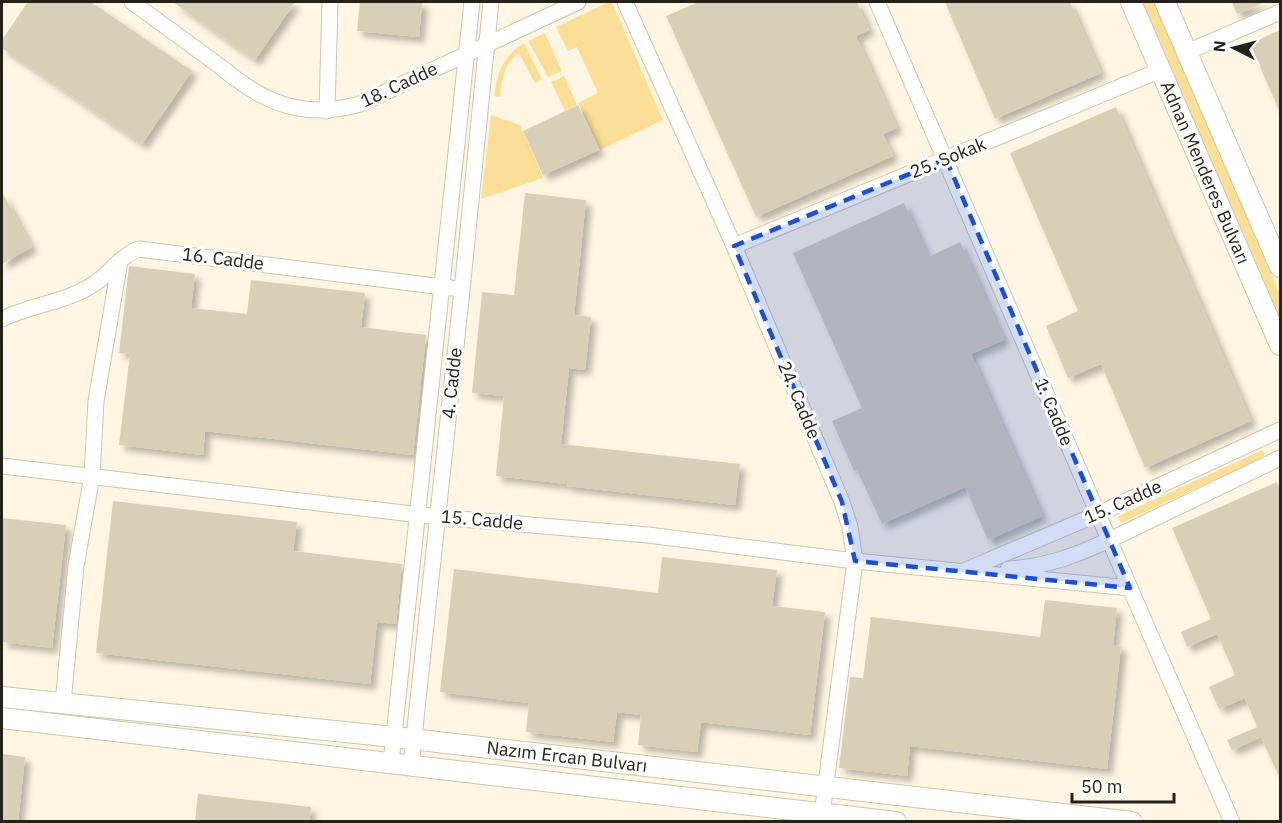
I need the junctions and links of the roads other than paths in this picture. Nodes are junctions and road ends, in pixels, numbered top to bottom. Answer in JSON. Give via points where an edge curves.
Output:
{"nodes":[{"id":1,"x":132,"y":2,"type":"edge"},
{"id":2,"x":330,"y":2,"type":"edge"},
{"id":3,"x":472,"y":2,"type":"edge"},
{"id":4,"x":491,"y":2,"type":"edge"},
{"id":5,"x":578,"y":2,"type":"edge"},
{"id":6,"x":625,"y":2,"type":"edge"},
{"id":7,"x":877,"y":2,"type":"edge"},
{"id":8,"x":1131,"y":2,"type":"edge"},
{"id":9,"x":1165,"y":2,"type":"edge"},
{"id":10,"x":1281,"y":12,"type":"edge"},
{"id":11,"x":486,"y":45,"type":"junction"},
{"id":12,"x":1187,"y":52,"type":"junction"},
{"id":13,"x":466,"y":54,"type":"junction"},
{"id":14,"x":1161,"y":70,"type":"junction"},
{"id":15,"x":327,"y":111,"type":"junction"},
{"id":16,"x":946,"y":159,"type":"junction"},
{"id":17,"x":734,"y":246,"type":"junction"},
{"id":18,"x":120,"y":261,"type":"junction"},
{"id":19,"x":1281,"y":267,"type":"edge"},
{"id":20,"x":442,"y":287,"type":"junction"},
{"id":21,"x":462,"y":290,"type":"junction"},
{"id":22,"x":2,"y":319,"type":"edge"},
{"id":23,"x":1281,"y":345,"type":"edge"},
{"id":24,"x":1281,"y":430,"type":"edge"},
{"id":25,"x":1281,"y":458,"type":"edge"},
{"id":26,"x":2,"y":466,"type":"edge"},
{"id":27,"x":92,"y":476,"type":"junction"},
{"id":28,"x":418,"y":514,"type":"junction"},
{"id":29,"x":1098,"y":514,"type":"junction"},
{"id":30,"x":438,"y":517,"type":"junction"},
{"id":31,"x":1109,"y":540,"type":"junction"},
{"id":32,"x":855,"y":561,"type":"junction"},
{"id":33,"x":963,"y":572,"type":"junction"},
{"id":34,"x":1130,"y":588,"type":"junction"},
{"id":35,"x":2,"y":697,"type":"edge"},
{"id":36,"x":63,"y":703,"type":"junction"},
{"id":37,"x":2,"y":718,"type":"edge"},
{"id":38,"x":394,"y":738,"type":"junction"},
{"id":39,"x":414,"y":740,"type":"junction"},
{"id":40,"x":391,"y":763,"type":"junction"},
{"id":41,"x":411,"y":765,"type":"junction"},
{"id":42,"x":825,"y":787,"type":"junction"},
{"id":43,"x":822,"y":818,"type":"edge"},
{"id":44,"x":896,"y":822,"type":"edge"},
{"id":45,"x":1132,"y":822,"type":"edge"},
{"id":46,"x":1232,"y":822,"type":"edge"}],
"edges":[{"from":1,"to":15,"type":"street","name":"18. Cadde","via":[[263,97],[305,110]]},
{"from":2,"to":15,"type":"street"},
{"from":3,"to":13,"type":"street","name":"4. Cadde"},
{"from":4,"to":11,"type":"street","name":"4. Cadde"},
{"from":5,"to":11,"type":"street","name":"18. Cadde"},
{"from":6,"to":17,"type":"street","name":"24. Cadde"},
{"from":7,"to":16,"type":"street","name":"1. Cadde"},
{"from":8,"to":14,"type":"main road","name":"Adnan Menderes Bulvarı"},
{"from":9,"to":12,"type":"main road","name":"Adnan Menderes Bulvarı"},
{"from":10,"to":12,"type":"street"},
{"from":11,"to":13,"type":"street","name":"18. Cadde"},
{"from":11,"to":21,"type":"street","name":"4. Cadde"},
{"from":12,"to":19,"type":"main road","name":"Adnan Menderes Bulvarı"},
{"from":13,"to":15,"type":"street","name":"18. Cadde","via":[[360,104]]},
{"from":13,"to":20,"type":"street","name":"4. Cadde"},
{"from":14,"to":16,"type":"street","name":"25. Sokak"},
{"from":14,"to":23,"type":"main road","name":"Adnan Menderes Bulvarı"},
{"from":16,"to":17,"type":"street","name":"25. Sokak"},
{"from":16,"to":29,"type":"street","name":"1. Cadde"},
{"from":17,"to":32,"type":"street","name":"24. Cadde","via":[[842,502]]},
{"from":18,"to":20,"type":"street","name":"16. Cadde","via":[[134,250],[145,249]]},
{"from":18,"to":22,"type":"street","name":"16. Cadde","via":[[80,292]]},
{"from":18,"to":27,"type":"street","via":[[96,401]]},
{"from":20,"to":21,"type":"street","name":"16. Cadde"},
{"from":20,"to":28,"type":"street","name":"4. Cadde"},
{"from":21,"to":30,"type":"street","name":"4. Cadde"},
{"from":24,"to":29,"type":"street","name":"15. Cadde"},
{"from":25,"to":31,"type":"street","name":"15. Cadde"},
{"from":26,"to":27,"type":"street","name":"15. Cadde"},
{"from":27,"to":28,"type":"street","name":"15. Cadde"},
{"from":27,"to":36,"type":"street","via":[[76,566]]},
{"from":28,"to":30,"type":"street","name":"15. Cadde"},
{"from":28,"to":38,"type":"street","name":"4. Cadde"},
{"from":29,"to":31,"type":"street","name":"1. Cadde"},
{"from":29,"to":33,"type":"street","name":"15. Cadde"},
{"from":30,"to":32,"type":"street","name":"15. Cadde","via":[[648,535]]},
{"from":30,"to":39,"type":"street","name":"4. Cadde"},
{"from":31,"to":33,"type":"street","name":"15. Cadde","via":[[1034,567]]},
{"from":31,"to":34,"type":"street","name":"1. Cadde"},
{"from":32,"to":33,"type":"street","name":"15. Cadde"},
{"from":32,"to":42,"type":"street","name":"24. Cadde"},
{"from":33,"to":34,"type":"street","name":"15. Cadde"},
{"from":34,"to":46,"type":"street","name":"1. Cadde"},
{"from":35,"to":36,"type":"main road","name":"Nazım Ercan Bulvarı"},
{"from":36,"to":38,"type":"main road","name":"Nazım Ercan Bulvarı"},
{"from":37,"to":40,"type":"main road","name":"Nazım Ercan Bulvarı"},
{"from":38,"to":39,"type":"main road","name":"Nazım Ercan Bulvarı"},
{"from":38,"to":40,"type":"street","name":"4. Cadde"},
{"from":39,"to":41,"type":"street","name":"4. Cadde"},
{"from":39,"to":42,"type":"main road","name":"Nazım Ercan Bulvarı"},
{"from":40,"to":41,"type":"main road","name":"Nazım Ercan Bulvarı"},
{"from":41,"to":43,"type":"main road","name":"Nazım Ercan Bulvarı"},
{"from":42,"to":43,"type":"street","name":"24. Cadde"},
{"from":42,"to":45,"type":"main road","name":"Nazım Ercan Bulvarı"},
{"from":43,"to":44,"type":"main road","name":"Nazım Ercan Bulvarı"}]}
